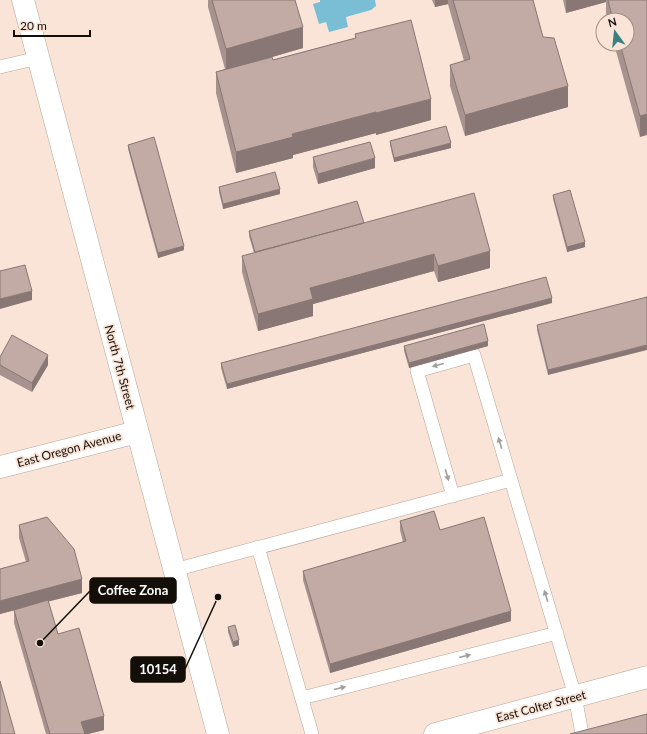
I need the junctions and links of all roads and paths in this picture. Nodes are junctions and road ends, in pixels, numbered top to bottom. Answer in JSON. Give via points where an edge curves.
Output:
{"nodes":[{"id":1,"x":23,"y":0,"type":"edge"},
{"id":2,"x":38,"y":58,"type":"junction"},
{"id":3,"x":0,"y":67,"type":"edge"},
{"id":4,"x":137,"y":432,"type":"junction"},
{"id":5,"x":0,"y":467,"type":"edge"},
{"id":6,"x":511,"y":480,"type":"junction"},
{"id":7,"x":453,"y":496,"type":"junction"},
{"id":8,"x":258,"y":547,"type":"junction"},
{"id":9,"x":174,"y":570,"type":"junction"},
{"id":10,"x":557,"y":633,"type":"junction"},
{"id":11,"x":647,"y":679,"type":"edge"},
{"id":12,"x":576,"y":696,"type":"junction"},
{"id":13,"x":302,"y":698,"type":"junction"},
{"id":14,"x":218,"y":734,"type":"edge"},
{"id":15,"x":312,"y":734,"type":"edge"},
{"id":16,"x":435,"y":734,"type":"edge"},
{"id":17,"x":582,"y":734,"type":"edge"}],
"edges":[{"from":1,"to":2,"type":"main road","name":"North 7th Street"},
{"from":2,"to":3,"type":"lane"},
{"from":2,"to":4,"type":"main road","name":"North 7th Street"},
{"from":4,"to":5,"type":"main road","name":"East Oregon Avenue"},
{"from":4,"to":9,"type":"main road","name":"North 7th Street"},
{"from":6,"to":7,"type":"lane"},
{"from":6,"to":7,"type":"lane","one_way":true,"via":[[474,355],[417,371]]},
{"from":10,"to":6,"type":"lane","one_way":true},
{"from":7,"to":8,"type":"lane"},
{"from":8,"to":9,"type":"lane"},
{"from":8,"to":13,"type":"lane"},
{"from":9,"to":14,"type":"main road","name":"North 7th Street"},
{"from":10,"to":12,"type":"lane"},
{"from":13,"to":10,"type":"lane","one_way":true},
{"from":11,"to":12,"type":"main road","name":"East Colter Street"},
{"from":12,"to":16,"type":"main road","name":"East Colter Street"},
{"from":12,"to":17,"type":"lane"},
{"from":13,"to":15,"type":"lane"}]}
